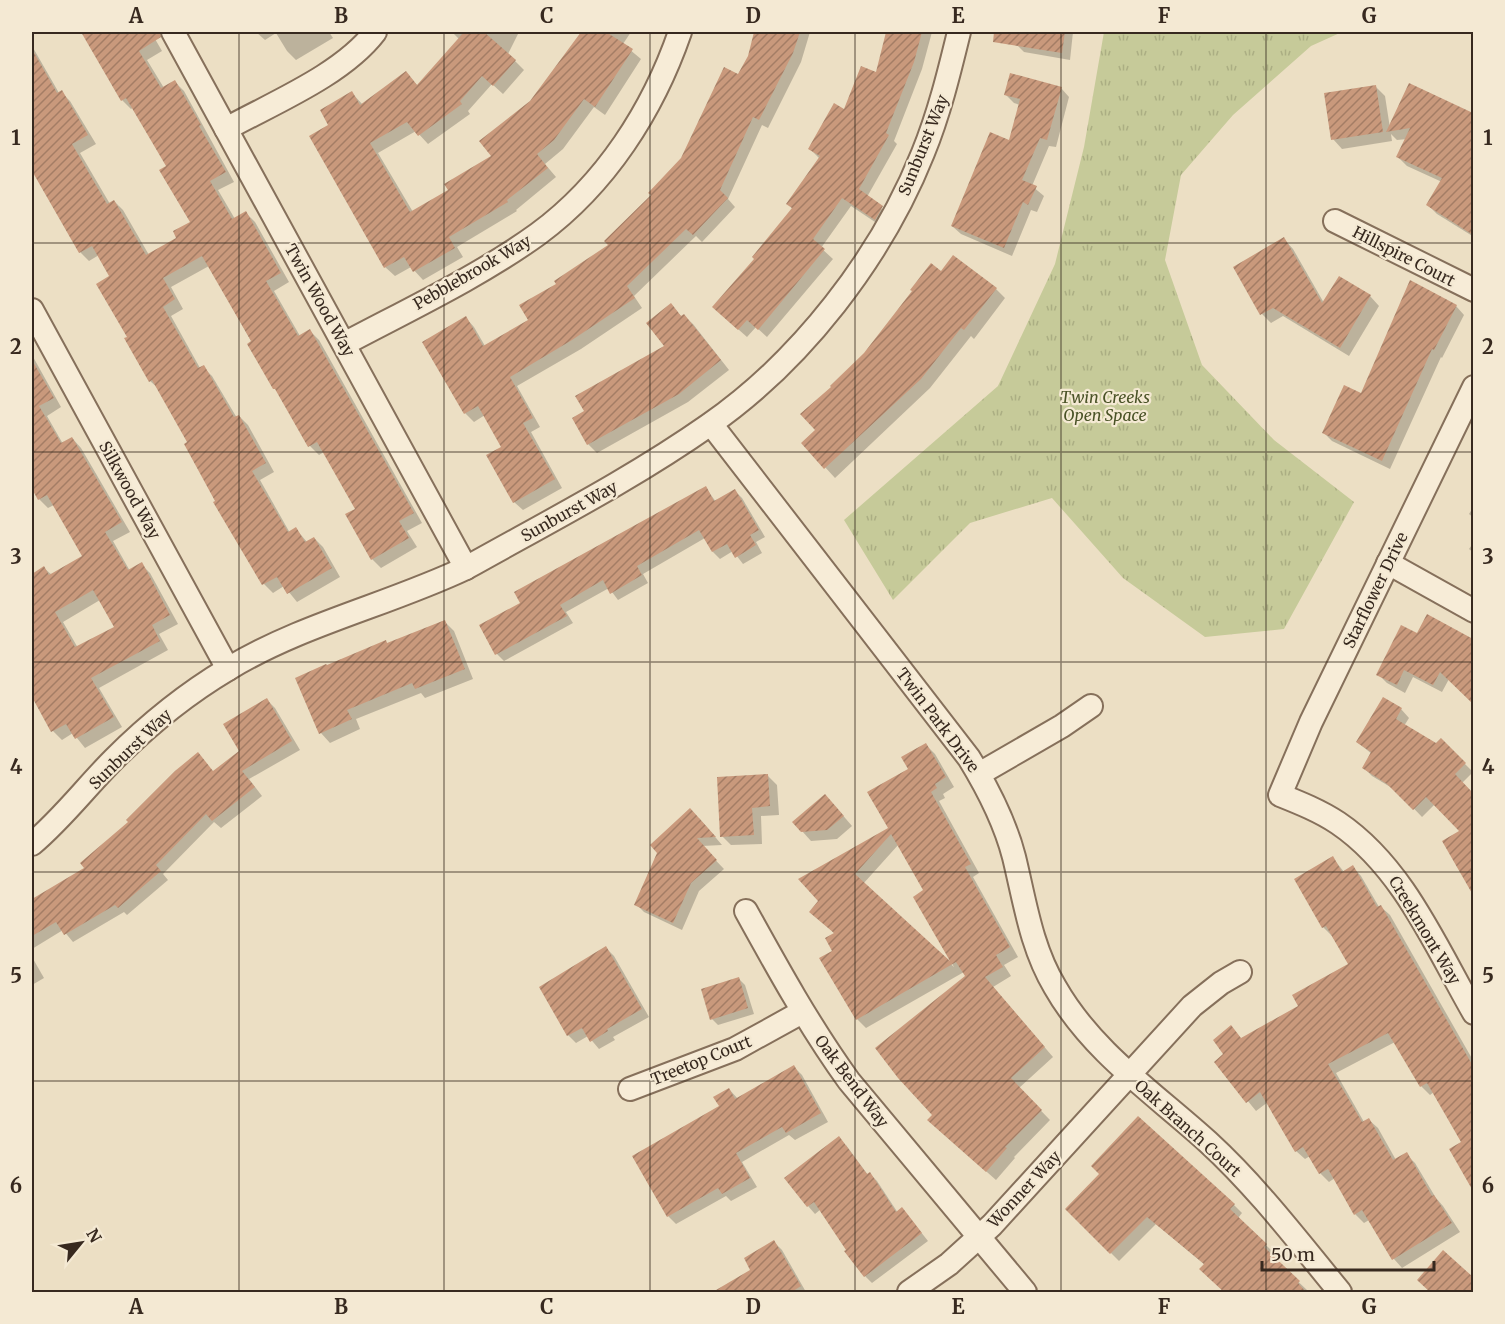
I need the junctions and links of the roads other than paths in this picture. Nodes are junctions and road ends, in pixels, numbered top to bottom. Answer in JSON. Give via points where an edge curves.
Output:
{"nodes":[{"id":1,"x":173,"y":32,"type":"edge"},
{"id":2,"x":375,"y":32,"type":"edge"},
{"id":3,"x":680,"y":32,"type":"edge"},
{"id":4,"x":959,"y":32,"type":"edge"},
{"id":5,"x":226,"y":129,"type":"junction"},
{"id":6,"x":1335,"y":221,"type":"dead end"},
{"id":7,"x":1473,"y":290,"type":"edge"},
{"id":8,"x":32,"y":310,"type":"edge"},
{"id":9,"x":344,"y":344,"type":"junction"},
{"id":10,"x":1473,"y":387,"type":"edge"},
{"id":11,"x":711,"y":424,"type":"junction"},
{"id":12,"x":1388,"y":563,"type":"junction"},
{"id":13,"x":466,"y":568,"type":"junction"},
{"id":14,"x":1473,"y":610,"type":"edge"},
{"id":15,"x":228,"y":669,"type":"junction"},
{"id":16,"x":1091,"y":706,"type":"dead end"},
{"id":17,"x":979,"y":774,"type":"junction"},
{"id":18,"x":1280,"y":795,"type":"joint"},
{"id":19,"x":32,"y":843,"type":"edge"},
{"id":20,"x":746,"y":911,"type":"dead end"},
{"id":21,"x":1240,"y":972,"type":"dead end"},
{"id":22,"x":802,"y":1012,"type":"junction"},
{"id":23,"x":1473,"y":1013,"type":"edge"},
{"id":24,"x":1129,"y":1074,"type":"junction"},
{"id":25,"x":630,"y":1089,"type":"dead end"},
{"id":26,"x":978,"y":1238,"type":"junction"},
{"id":27,"x":909,"y":1293,"type":"edge"},
{"id":28,"x":1025,"y":1293,"type":"edge"},
{"id":29,"x":1340,"y":1293,"type":"edge"}],
"edges":[{"from":1,"to":5,"type":"street","name":"Twin Wood Way"},
{"from":2,"to":5,"type":"street","via":[[329,73]]},
{"from":3,"to":9,"type":"street","name":"Pebblebrook Way","via":[[670,62],[629,138],[573,204],[504,257]]},
{"from":4,"to":11,"type":"street","name":"Sunburst Way","via":[[923,154],[884,232],[848,288],[806,339]]},
{"from":5,"to":9,"type":"street","name":"Twin Wood Way"},
{"from":6,"to":7,"type":"street","name":"Hillspire Court"},
{"from":8,"to":15,"type":"street","name":"Silkwood Way"},
{"from":9,"to":13,"type":"street","name":"Twin Wood Way"},
{"from":10,"to":12,"type":"street","name":"Starflower Drive"},
{"from":11,"to":13,"type":"street","name":"Sunburst Way","via":[[635,474]]},
{"from":11,"to":17,"type":"street","name":"Twin Park Drive"},
{"from":12,"to":14,"type":"street"},
{"from":12,"to":18,"type":"street","name":"Starflower Drive"},
{"from":13,"to":15,"type":"street","name":"Sunburst Way","via":[[318,625]]},
{"from":15,"to":19,"type":"street","name":"Sunburst Way","via":[[154,722]]},
{"from":16,"to":17,"type":"street"},
{"from":17,"to":24,"type":"street","name":"Twin Park Drive","via":[[1014,856],[1034,939],[1054,986],[1076,1020]]},
{"from":18,"to":23,"type":"street","name":"Creekmont Way","via":[[1338,823],[1386,866],[1405,891]]},
{"from":20,"to":22,"type":"street","name":"Oak Bend Way"},
{"from":21,"to":24,"type":"street","name":"Wonner Way","via":[[1192,1005]]},
{"from":22,"to":25,"type":"street","name":"Treetop Court","via":[[735,1049]]},
{"from":22,"to":26,"type":"street","name":"Oak Bend Way","via":[[849,1081]]},
{"from":24,"to":26,"type":"street","name":"Wonner Way"},
{"from":24,"to":29,"type":"street","name":"Oak Branch Court","via":[[1240,1174]]},
{"from":26,"to":27,"type":"street","name":"Wonner Way"},
{"from":26,"to":28,"type":"street","name":"Oak Bend Way"}]}
